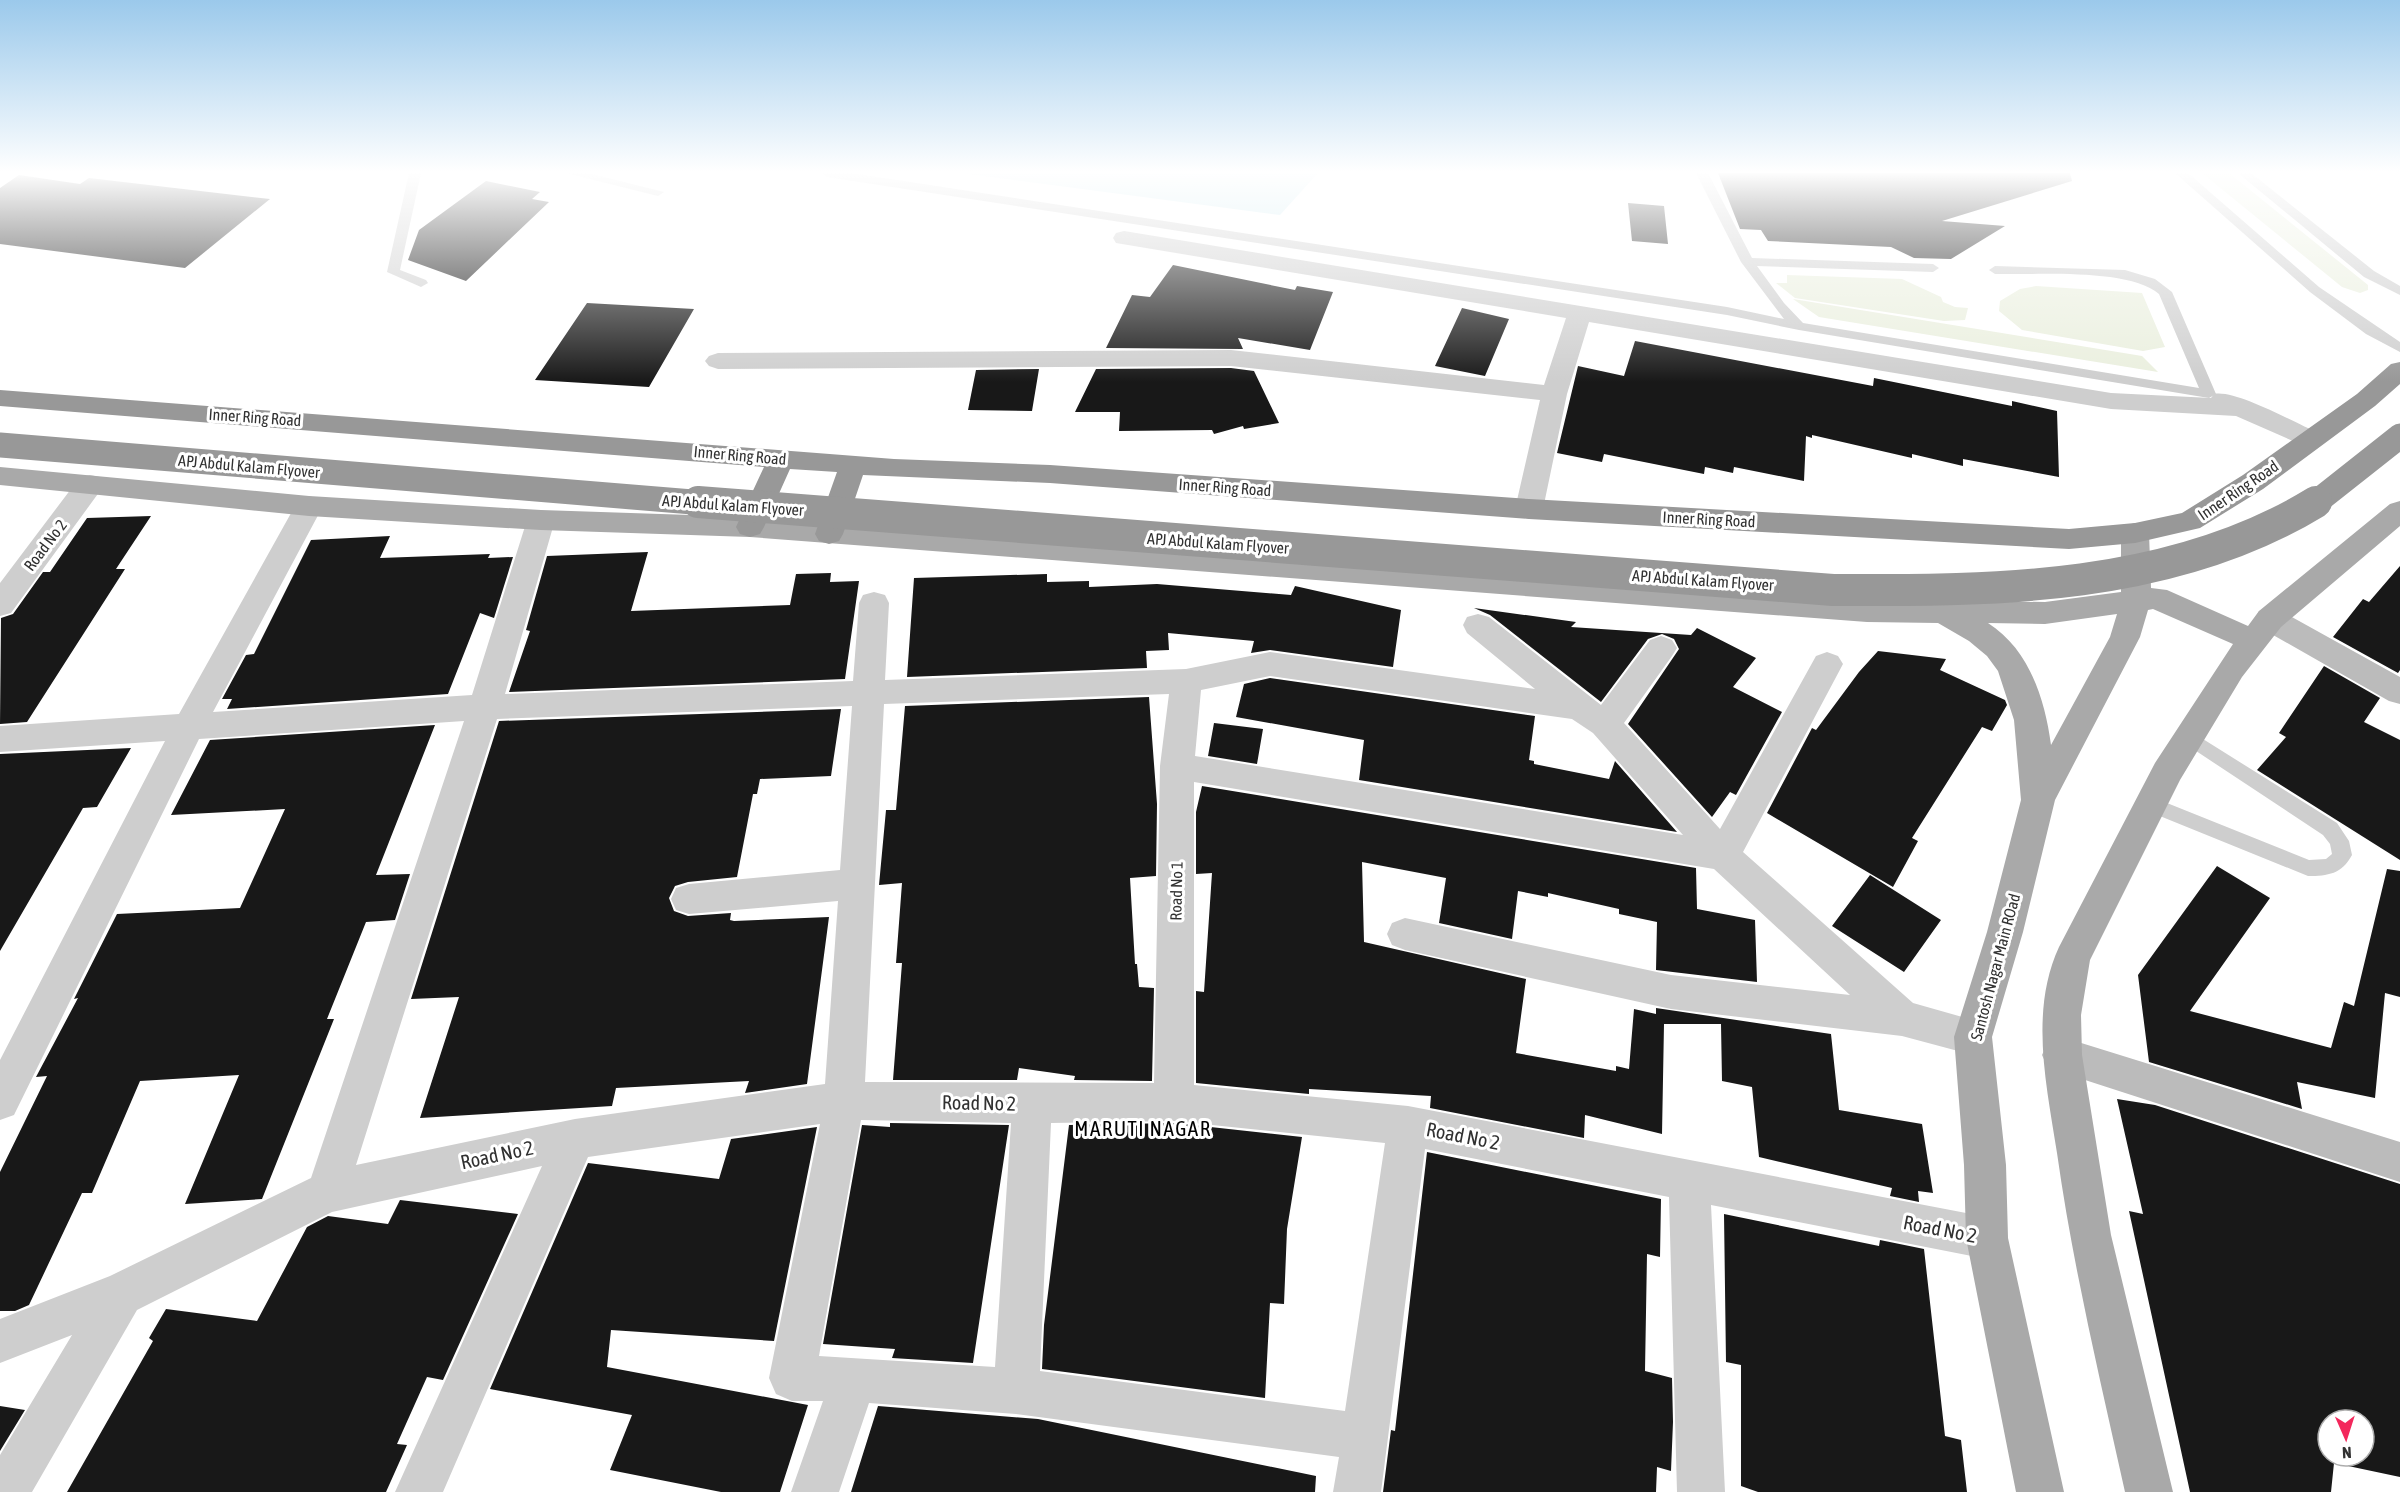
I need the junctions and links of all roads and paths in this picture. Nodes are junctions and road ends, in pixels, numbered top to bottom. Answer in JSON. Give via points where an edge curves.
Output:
{"nodes":[{"id":1,"x":400,"y":243,"type":"edge"},
{"id":2,"x":1152,"y":243,"type":"edge"},
{"id":3,"x":1281,"y":243,"type":"edge"},
{"id":4,"x":1737,"y":243,"type":"edge"},
{"id":5,"x":2262,"y":243,"type":"edge"},
{"id":6,"x":2330,"y":243,"type":"edge"},
{"id":7,"x":1747,"y":262,"type":"junction"},
{"id":8,"x":1933,"y":268,"type":"dead end"},
{"id":9,"x":1995,"y":270,"type":"dead end"},
{"id":10,"x":421,"y":283,"type":"dead end"},
{"id":11,"x":2400,"y":291,"type":"edge"},
{"id":12,"x":1580,"y":313,"type":"junction"},
{"id":13,"x":1799,"y":326,"type":"junction"},
{"id":14,"x":2400,"y":348,"type":"edge"},
{"id":15,"x":718,"y":361,"type":"dead end"},
{"id":16,"x":2400,"y":370,"type":"edge"},
{"id":17,"x":1554,"y":394,"type":"junction"},
{"id":18,"x":2209,"y":394,"type":"junction"},
{"id":19,"x":0,"y":398,"type":"edge"},
{"id":20,"x":2244,"y":408,"type":"junction"},
{"id":21,"x":2400,"y":436,"type":"edge"},
{"id":22,"x":2308,"y":439,"type":"junction"},
{"id":23,"x":0,"y":445,"type":"edge"},
{"id":24,"x":781,"y":459,"type":"junction"},
{"id":25,"x":853,"y":465,"type":"junction"},
{"id":26,"x":0,"y":477,"type":"edge"},
{"id":27,"x":90,"y":484,"type":"junction"},
{"id":28,"x":309,"y":506,"type":"junction"},
{"id":29,"x":1529,"y":509,"type":"junction"},
{"id":30,"x":2400,"y":511,"type":"edge"},
{"id":31,"x":541,"y":520,"type":"junction"},
{"id":32,"x":750,"y":527,"type":"junction"},
{"id":33,"x":2135,"y":533,"type":"junction"},
{"id":34,"x":829,"y":534,"type":"junction"},
{"id":35,"x":2136,"y":600,"type":"junction"},
{"id":36,"x":874,"y":603,"type":"dead end"},
{"id":37,"x":0,"y":605,"type":"edge"},
{"id":38,"x":1944,"y":612,"type":"junction"},
{"id":39,"x":1478,"y":625,"type":"dead end"},
{"id":40,"x":2262,"y":630,"type":"junction"},
{"id":41,"x":1660,"y":648,"type":"dead end"},
{"id":42,"x":1827,"y":664,"type":"dead end"},
{"id":43,"x":1186,"y":681,"type":"junction"},
{"id":44,"x":870,"y":692,"type":"junction"},
{"id":45,"x":2400,"y":692,"type":"edge"},
{"id":46,"x":485,"y":707,"type":"junction"},
{"id":47,"x":1592,"y":716,"type":"junction"},
{"id":48,"x":189,"y":726,"type":"junction"},
{"id":49,"x":2187,"y":736,"type":"junction"},
{"id":50,"x":0,"y":739,"type":"edge"},
{"id":51,"x":1178,"y":766,"type":"junction"},
{"id":52,"x":2038,"y":800,"type":"junction"},
{"id":53,"x":2152,"y":805,"type":"junction"},
{"id":54,"x":1723,"y":856,"type":"junction"},
{"id":55,"x":858,"y":884,"type":"junction"},
{"id":56,"x":689,"y":899,"type":"dead end"},
{"id":57,"x":1405,"y":934,"type":"dead end"},
{"id":58,"x":1902,"y":1018,"type":"junction"},
{"id":59,"x":1973,"y":1038,"type":"junction"},
{"id":60,"x":2062,"y":1055,"type":"junction"},
{"id":61,"x":0,"y":1101,"type":"edge"},
{"id":62,"x":844,"y":1101,"type":"junction"},
{"id":63,"x":1174,"y":1102,"type":"junction"},
{"id":64,"x":1032,"y":1104,"type":"junction"},
{"id":65,"x":1408,"y":1126,"type":"junction"},
{"id":66,"x":575,"y":1138,"type":"junction"},
{"id":67,"x":2400,"y":1162,"type":"edge"},
{"id":68,"x":1689,"y":1181,"type":"junction"},
{"id":69,"x":327,"y":1192,"type":"junction"},
{"id":70,"x":1987,"y":1238,"type":"junction"},
{"id":71,"x":121,"y":1294,"type":"junction"},
{"id":72,"x":0,"y":1341,"type":"edge"},
{"id":73,"x":854,"y":1379,"type":"junction"},
{"id":74,"x":1016,"y":1391,"type":"junction"},
{"id":75,"x":1365,"y":1437,"type":"junction"},
{"id":76,"x":4,"y":1492,"type":"edge"},
{"id":77,"x":420,"y":1492,"type":"edge"},
{"id":78,"x":815,"y":1492,"type":"edge"},
{"id":79,"x":1358,"y":1492,"type":"edge"},
{"id":80,"x":1701,"y":1492,"type":"edge"},
{"id":81,"x":2040,"y":1492,"type":"edge"},
{"id":82,"x":2149,"y":1492,"type":"edge"}],
"edges":[{"from":1,"to":10,"type":"lane","via":[[393,272]]},
{"from":2,"to":12,"type":"street"},
{"from":3,"to":13,"type":"lane","via":[[1727,311]]},
{"from":4,"to":7,"type":"lane"},
{"from":5,"to":14,"type":"lane","via":[[2338,308]]},
{"from":6,"to":11,"type":"lane","via":[[2369,274]]},
{"from":7,"to":8,"type":"lane"},
{"from":7,"to":13,"type":"lane"},
{"from":9,"to":18,"type":"lane","via":[[2125,274],[2156,284],[2165,292]]},
{"from":12,"to":17,"type":"street"},
{"from":12,"to":20,"type":"street","via":[[2111,401]]},
{"from":13,"to":18,"type":"lane"},
{"from":15,"to":17,"type":"street","via":[[1231,358]]},
{"from":16,"to":22,"type":"highway","name":"Inner Ring Road","via":[[2366,400]]},
{"from":17,"to":29,"type":"street"},
{"from":18,"to":20,"type":"street"},
{"from":19,"to":24,"type":"highway","name":"Inner Ring Road"},
{"from":20,"to":22,"type":"street"},
{"from":21,"to":23,"type":"highway","name":"APJ Abdul Kalam Flyover","bridge":true,"via":[[2308,507],[2248,537],[2189,559],[2087,579],[1962,591],[1833,590]]},
{"from":22,"to":33,"type":"highway","name":"Inner Ring Road","via":[[2236,495],[2190,521]]},
{"from":24,"to":25,"type":"highway","name":"Inner Ring Road"},
{"from":24,"to":32,"type":"highway"},
{"from":25,"to":29,"type":"highway","name":"Inner Ring Road","via":[[1050,474]]},
{"from":25,"to":34,"type":"highway"},
{"from":26,"to":27,"type":"main road"},
{"from":27,"to":28,"type":"main road"},
{"from":27,"to":37,"type":"street","name":"Road No 2"},
{"from":28,"to":31,"type":"main road"},
{"from":28,"to":48,"type":"street"},
{"from":29,"to":33,"type":"highway","name":"Inner Ring Road","via":[[2069,539]]},
{"from":30,"to":40,"type":"main road"},
{"from":31,"to":32,"type":"main road"},
{"from":31,"to":46,"type":"street"},
{"from":32,"to":34,"type":"main road"},
{"from":33,"to":35,"type":"main road","name":"Santosh Nagar Main ROad"},
{"from":34,"to":38,"type":"main road","via":[[1867,611]]},
{"from":35,"to":38,"type":"main road","via":[[2045,613]]},
{"from":35,"to":40,"type":"main road","via":[[2156,598]]},
{"from":35,"to":52,"type":"main road","name":"Santosh Nagar Main ROad","via":[[2125,637]]},
{"from":36,"to":44,"type":"street"},
{"from":38,"to":52,"type":"main road","via":[[1997,646],[2018,675],[2034,739]]},
{"from":39,"to":47,"type":"street"},
{"from":40,"to":45,"type":"street"},
{"from":40,"to":49,"type":"main road"},
{"from":41,"to":47,"type":"street"},
{"from":42,"to":54,"type":"street"},
{"from":43,"to":44,"type":"street"},
{"from":43,"to":47,"type":"street","via":[[1270,664]]},
{"from":43,"to":51,"type":"street","name":"Road No 1"},
{"from":44,"to":46,"type":"street"},
{"from":44,"to":55,"type":"street"},
{"from":46,"to":48,"type":"street"},
{"from":46,"to":69,"type":"street"},
{"from":47,"to":54,"type":"street"},
{"from":48,"to":50,"type":"street"},
{"from":48,"to":61,"type":"street"},
{"from":49,"to":53,"type":"main road"},
{"from":49,"to":53,"type":"lane","via":[[2330,829],[2342,855],[2339,862],[2329,868],[2308,868]]},
{"from":51,"to":54,"type":"street"},
{"from":51,"to":63,"type":"street","name":"Road No 1"},
{"from":52,"to":59,"type":"main road","name":"Santosh Nagar Main ROad"},
{"from":53,"to":60,"type":"main road","via":[[2072,959],[2062,1015]]},
{"from":54,"to":58,"type":"street"},
{"from":55,"to":56,"type":"street"},
{"from":55,"to":62,"type":"street"},
{"from":57,"to":58,"type":"street","via":[[1671,992]]},
{"from":58,"to":59,"type":"street"},
{"from":59,"to":70,"type":"main road","name":"Santosh Nagar Main ROad"},
{"from":60,"to":67,"type":"street"},
{"from":60,"to":82,"type":"main road","via":[[2090,1235]]},
{"from":62,"to":64,"type":"street","name":"Road No 2"},
{"from":62,"to":66,"type":"street","name":"Road No 2"},
{"from":62,"to":73,"type":"street","via":[[792,1378]]},
{"from":63,"to":64,"type":"street","name":"Road No 2"},
{"from":63,"to":65,"type":"street","name":"Road No 2"},
{"from":64,"to":74,"type":"street"},
{"from":65,"to":68,"type":"street","name":"Road No 2"},
{"from":65,"to":75,"type":"street"},
{"from":66,"to":69,"type":"street","name":"Road No 2"},
{"from":66,"to":77,"type":"street"},
{"from":68,"to":70,"type":"street","name":"Road No 2"},
{"from":68,"to":80,"type":"street"},
{"from":69,"to":71,"type":"street","name":"Road No 2"},
{"from":70,"to":81,"type":"main road","name":"Santosh Nagar Main ROad"},
{"from":71,"to":72,"type":"street","name":"Road No 2"},
{"from":71,"to":76,"type":"street"},
{"from":73,"to":74,"type":"street"},
{"from":73,"to":78,"type":"street"},
{"from":74,"to":75,"type":"street"},
{"from":75,"to":79,"type":"street"}]}
